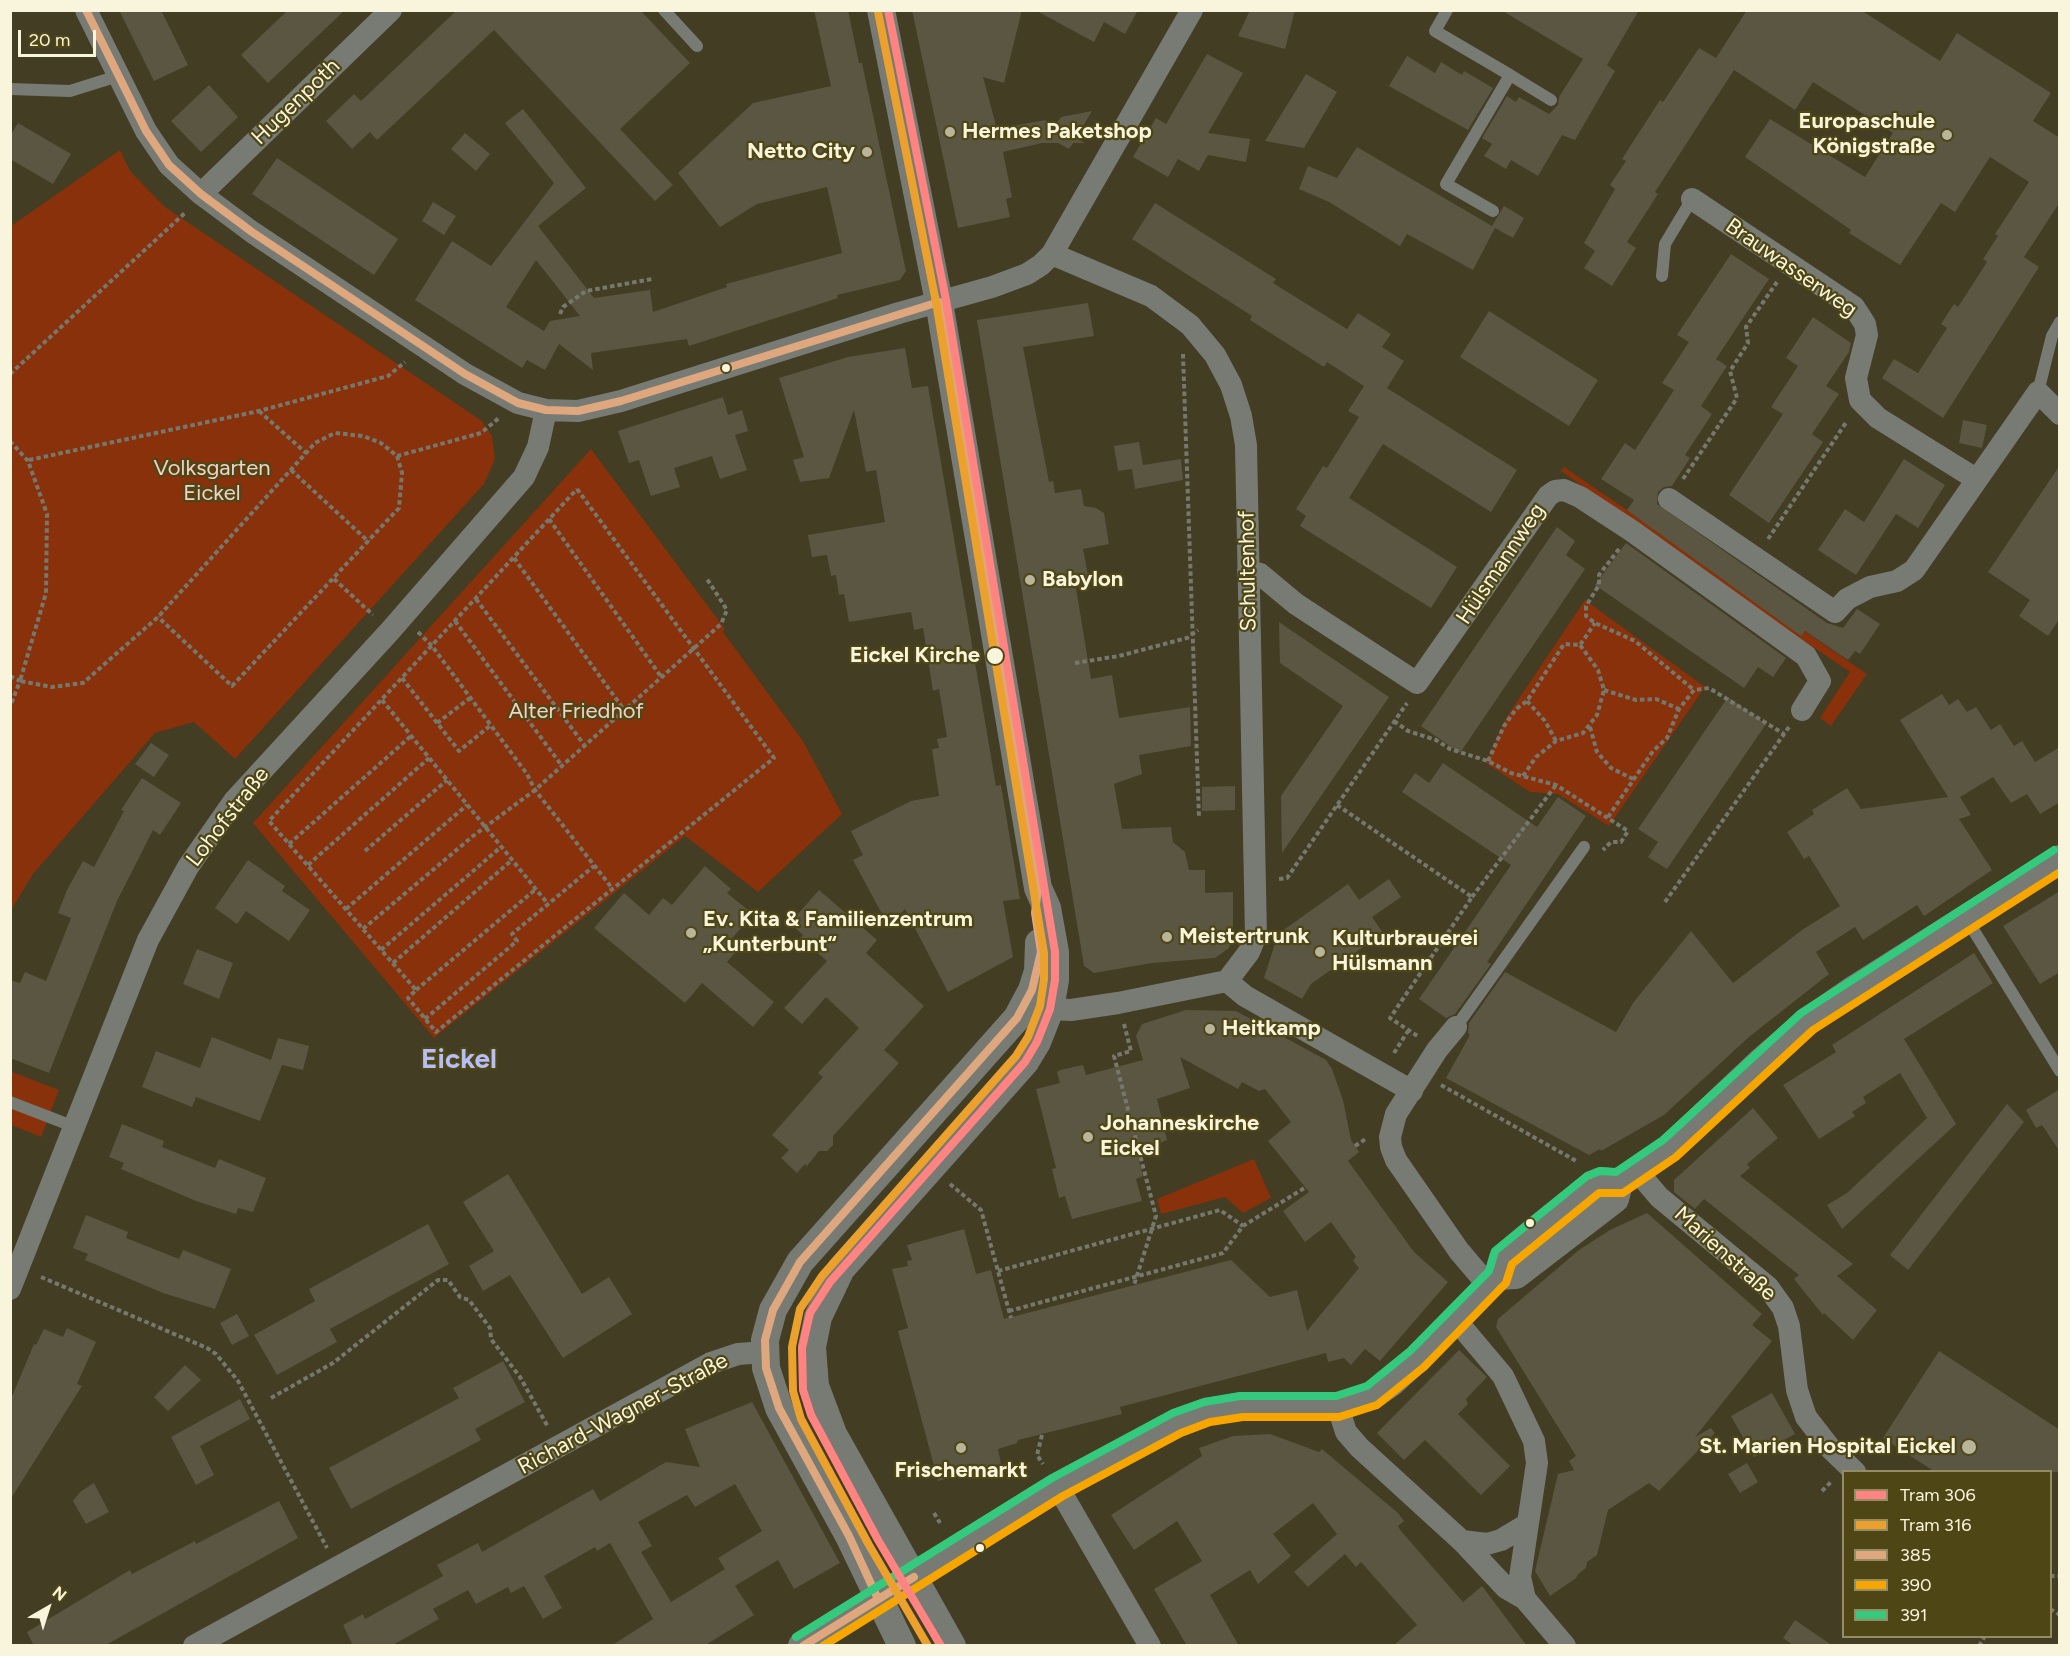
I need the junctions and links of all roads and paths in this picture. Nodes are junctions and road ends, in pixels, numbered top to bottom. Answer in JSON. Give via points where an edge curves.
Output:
{"nodes":[{"id":1,"x":86,"y":10,"type":"edge"},
{"id":2,"x":391,"y":10,"type":"edge"},
{"id":3,"x":664,"y":10,"type":"edge"},
{"id":4,"x":881,"y":10,"type":"edge"},
{"id":5,"x":1192,"y":10,"type":"edge"},
{"id":6,"x":1447,"y":10,"type":"edge"},
{"id":7,"x":697,"y":46,"type":"dead end"},
{"id":8,"x":1510,"y":75,"type":"junction"},
{"id":9,"x":118,"y":76,"type":"junction"},
{"id":10,"x":10,"y":88,"type":"edge"},
{"id":11,"x":1551,"y":100,"type":"dead end"},
{"id":12,"x":201,"y":194,"type":"junction"},
{"id":13,"x":1692,"y":199,"type":"joint"},
{"id":14,"x":1493,"y":211,"type":"dead end"},
{"id":15,"x":1052,"y":254,"type":"junction"},
{"id":16,"x":1789,"y":264,"type":"junction"},
{"id":17,"x":1662,"y":276,"type":"dead end"},
{"id":18,"x":652,"y":279,"type":"dead end"},
{"id":19,"x":939,"y":302,"type":"junction"},
{"id":20,"x":560,"y":314,"type":"dead end"},
{"id":21,"x":2060,"y":321,"type":"edge"},
{"id":22,"x":1190,"y":325,"type":"junction"},
{"id":23,"x":424,"y":347,"type":"junction"},
{"id":24,"x":10,"y":374,"type":"edge"},
{"id":25,"x":2038,"y":392,"type":"junction"},
{"id":26,"x":1860,"y":400,"type":"junction"},
{"id":27,"x":518,"y":402,"type":"junction"},
{"id":28,"x":546,"y":410,"type":"junction"},
{"id":29,"x":259,"y":411,"type":"junction"},
{"id":30,"x":2060,"y":414,"type":"edge"},
{"id":31,"x":10,"y":441,"type":"edge"},
{"id":32,"x":306,"y":453,"type":"junction"},
{"id":33,"x":397,"y":456,"type":"junction"},
{"id":34,"x":28,"y":460,"type":"junction"},
{"id":35,"x":291,"y":470,"type":"junction"},
{"id":36,"x":1976,"y":479,"type":"junction"},
{"id":37,"x":1670,"y":499,"type":"joint"},
{"id":38,"x":549,"y":519,"type":"junction"},
{"id":39,"x":1632,"y":531,"type":"junction"},
{"id":40,"x":369,"y":542,"type":"junction"},
{"id":41,"x":1756,"y":557,"type":"junction"},
{"id":42,"x":514,"y":558,"type":"junction"},
{"id":43,"x":1248,"y":571,"type":"junction"},
{"id":44,"x":334,"y":579,"type":"junction"},
{"id":45,"x":707,"y":579,"type":"dead end"},
{"id":46,"x":476,"y":599,"type":"junction"},
{"id":47,"x":158,"y":616,"type":"junction"},
{"id":48,"x":455,"y":621,"type":"junction"},
{"id":49,"x":1595,"y":623,"type":"junction"},
{"id":50,"x":397,"y":624,"type":"junction"},
{"id":51,"x":1198,"y":630,"type":"dead end"},
{"id":52,"x":1192,"y":635,"type":"junction"},
{"id":53,"x":1580,"y":645,"type":"junction"},
{"id":54,"x":432,"y":646,"type":"junction"},
{"id":55,"x":694,"y":650,"type":"junction"},
{"id":56,"x":1075,"y":663,"type":"dead end"},
{"id":57,"x":10,"y":676,"type":"edge"},
{"id":58,"x":402,"y":678,"type":"junction"},
{"id":59,"x":662,"y":678,"type":"junction"},
{"id":60,"x":20,"y":681,"type":"junction"},
{"id":61,"x":1417,"y":683,"type":"junction"},
{"id":62,"x":1604,"y":690,"type":"junction"},
{"id":63,"x":1694,"y":690,"type":"junction"},
{"id":64,"x":470,"y":698,"type":"junction"},
{"id":65,"x":382,"y":700,"type":"junction"},
{"id":66,"x":1527,"y":701,"type":"junction"},
{"id":67,"x":10,"y":707,"type":"edge"},
{"id":68,"x":1679,"y":709,"type":"junction"},
{"id":69,"x":1802,"y":710,"type":"joint"},
{"id":70,"x":625,"y":711,"type":"junction"},
{"id":71,"x":1394,"y":721,"type":"junction"},
{"id":72,"x":437,"y":723,"type":"junction"},
{"id":73,"x":491,"y":725,"type":"junction"},
{"id":74,"x":1590,"y":727,"type":"junction"},
{"id":75,"x":1784,"y":734,"type":"junction"},
{"id":76,"x":411,"y":736,"type":"junction"},
{"id":77,"x":1556,"y":741,"type":"junction"},
{"id":78,"x":585,"y":746,"type":"junction"},
{"id":79,"x":429,"y":758,"type":"junction"},
{"id":80,"x":1488,"y":761,"type":"junction"},
{"id":81,"x":562,"y":766,"type":"junction"},
{"id":82,"x":1523,"y":776,"type":"junction"},
{"id":83,"x":447,"y":780,"type":"junction"},
{"id":84,"x":1635,"y":780,"type":"junction"},
{"id":85,"x":1556,"y":786,"type":"junction"},
{"id":86,"x":535,"y":790,"type":"junction"},
{"id":87,"x":467,"y":805,"type":"junction"},
{"id":88,"x":1337,"y":805,"type":"junction"},
{"id":89,"x":1608,"y":817,"type":"junction"},
{"id":90,"x":1199,"y":818,"type":"dead end"},
{"id":91,"x":487,"y":828,"type":"junction"},
{"id":92,"x":290,"y":844,"type":"junction"},
{"id":93,"x":501,"y":847,"type":"junction"},
{"id":94,"x":1584,"y":847,"type":"dead end"},
{"id":95,"x":365,"y":851,"type":"dead end"},
{"id":96,"x":1599,"y":856,"type":"dead end"},
{"id":97,"x":2060,"y":859,"type":"edge"},
{"id":98,"x":512,"y":860,"type":"junction"},
{"id":99,"x":308,"y":865,"type":"junction"},
{"id":100,"x":594,"y":866,"type":"junction"},
{"id":101,"x":1254,"y":880,"type":"junction"},
{"id":102,"x":612,"y":888,"type":"junction"},
{"id":103,"x":536,"y":889,"type":"junction"},
{"id":104,"x":1472,"y":897,"type":"junction"},
{"id":105,"x":1665,"y":902,"type":"dead end"},
{"id":106,"x":548,"y":904,"type":"junction"},
{"id":107,"x":346,"y":909,"type":"junction"},
{"id":108,"x":1966,"y":918,"type":"junction"},
{"id":109,"x":363,"y":928,"type":"junction"},
{"id":110,"x":381,"y":950,"type":"junction"},
{"id":111,"x":393,"y":963,"type":"junction"},
{"id":112,"x":1227,"y":981,"type":"junction"},
{"id":113,"x":416,"y":990,"type":"junction"},
{"id":114,"x":1118,"y":1002,"type":"junction"},
{"id":115,"x":1038,"y":1007,"type":"junction"},
{"id":116,"x":425,"y":1018,"type":"junction"},
{"id":117,"x":1456,"y":1027,"type":"joint"},
{"id":118,"x":1421,"y":1039,"type":"dead end"},
{"id":119,"x":2060,"y":1071,"type":"edge"},
{"id":120,"x":1417,"y":1083,"type":"junction"},
{"id":121,"x":10,"y":1102,"type":"edge"},
{"id":122,"x":75,"y":1127,"type":"junction"},
{"id":123,"x":1584,"y":1170,"type":"dead end"},
{"id":124,"x":1628,"y":1177,"type":"junction"},
{"id":125,"x":944,"y":1179,"type":"dead end"},
{"id":126,"x":1306,"y":1187,"type":"dead end"},
{"id":127,"x":1243,"y":1226,"type":"junction"},
{"id":128,"x":1152,"y":1229,"type":"junction"},
{"id":129,"x":19,"y":1268,"type":"junction"},
{"id":130,"x":998,"y":1271,"type":"junction"},
{"id":131,"x":1137,"y":1276,"type":"junction"},
{"id":132,"x":1493,"y":1280,"type":"junction"},
{"id":133,"x":1134,"y":1285,"type":"dead end"},
{"id":134,"x":10,"y":1289,"type":"edge"},
{"id":135,"x":1009,"y":1311,"type":"junction"},
{"id":136,"x":1011,"y":1318,"type":"dead end"},
{"id":137,"x":1455,"y":1319,"type":"junction"},
{"id":138,"x":764,"y":1352,"type":"junction"},
{"id":139,"x":271,"y":1398,"type":"dead end"},
{"id":140,"x":1338,"y":1407,"type":"junction"},
{"id":141,"x":559,"y":1446,"type":"junction"},
{"id":142,"x":1853,"y":1470,"type":"edge"},
{"id":143,"x":1058,"y":1487,"type":"junction"},
{"id":144,"x":934,"y":1513,"type":"dead end"},
{"id":145,"x":940,"y":1523,"type":"dead end"},
{"id":146,"x":1526,"y":1525,"type":"junction"},
{"id":147,"x":1462,"y":1541,"type":"junction"},
{"id":148,"x":338,"y":1567,"type":"junction"},
{"id":149,"x":914,"y":1576,"type":"junction"},
{"id":150,"x":878,"y":1599,"type":"junction"},
{"id":151,"x":1525,"y":1599,"type":"junction"},
{"id":152,"x":194,"y":1646,"type":"edge"},
{"id":153,"x":802,"y":1646,"type":"edge"},
{"id":154,"x":902,"y":1646,"type":"edge"},
{"id":155,"x":952,"y":1646,"type":"edge"},
{"id":156,"x":1150,"y":1646,"type":"edge"},
{"id":157,"x":1565,"y":1646,"type":"edge"}],
"edges":[{"from":1,"to":9,"type":"street"},
{"from":2,"to":12,"type":"street","name":"Hugenpoth"},
{"from":3,"to":7,"type":"lane"},
{"from":4,"to":19,"type":"street"},
{"from":5,"to":15,"type":"street"},
{"from":6,"to":8,"type":"lane","via":[[1435,31]]},
{"from":8,"to":11,"type":"lane"},
{"from":8,"to":14,"type":"lane","via":[[1446,184]]},
{"from":9,"to":10,"type":"lane","via":[[70,91]]},
{"from":9,"to":12,"type":"street","via":[[146,131],[169,165]]},
{"from":12,"to":23,"type":"street"},
{"from":12,"to":24,"type":"path","via":[[181,219]]},
{"from":13,"to":16,"type":"street","name":"Brauwasserweg"},
{"from":13,"to":17,"type":"lane","name":"Brauwasserweg","via":[[1665,244]]},
{"from":15,"to":19,"type":"street","via":[[1027,274]]},
{"from":15,"to":22,"type":"street","name":"Schultenhof","via":[[1151,296]]},
{"from":16,"to":26,"type":"street","name":"Brauwasserweg","via":[[1854,307],[1861,316],[1867,335],[1856,378]]},
{"from":16,"to":37,"type":"path","via":[[1746,327],[1748,343],[1730,370],[1737,398]]},
{"from":18,"to":20,"type":"path","via":[[586,291],[563,307]]},
{"from":19,"to":28,"type":"street","via":[[621,401],[578,411]]},
{"from":19,"to":115,"type":"street","via":[[1038,888]]},
{"from":21,"to":25,"type":"lane","via":[[2052,336]]},
{"from":22,"to":43,"type":"street","name":"Schultenhof","via":[[1215,355],[1241,416],[1246,445]]},
{"from":22,"to":52,"type":"path","via":[[1183,346]]},
{"from":23,"to":27,"type":"street"},
{"from":23,"to":29,"type":"path","via":[[388,376]]},
{"from":25,"to":30,"type":"street"},
{"from":25,"to":36,"type":"street"},
{"from":26,"to":36,"type":"street","via":[[1878,418]]},
{"from":26,"to":41,"type":"path"},
{"from":27,"to":28,"type":"street"},
{"from":27,"to":33,"type":"path","via":[[481,433]]},
{"from":28,"to":50,"type":"street","name":"Lohofstraße","via":[[538,447],[524,477]]},
{"from":29,"to":32,"type":"path"},
{"from":29,"to":34,"type":"path"},
{"from":31,"to":34,"type":"path"},
{"from":32,"to":33,"type":"path","via":[[315,443],[335,434],[381,443]]},
{"from":32,"to":35,"type":"path"},
{"from":33,"to":40,"type":"path","via":[[402,473],[399,508]]},
{"from":34,"to":60,"type":"path","via":[[46,514],[46,593]]},
{"from":35,"to":40,"type":"path"},
{"from":35,"to":47,"type":"path"},
{"from":36,"to":41,"type":"street","via":[[1914,570],[1898,581],[1870,587],[1847,599],[1835,612]]},
{"from":37,"to":41,"type":"street"},
{"from":38,"to":42,"type":"path"},
{"from":38,"to":55,"type":"path","via":[[577,489]]},
{"from":38,"to":59,"type":"path"},
{"from":39,"to":49,"type":"path","via":[[1599,575],[1599,585],[1586,606],[1586,616]]},
{"from":39,"to":61,"type":"street","name":"Hülsmannweg","via":[[1580,497],[1555,490]]},
{"from":39,"to":69,"type":"street","name":"Hülsmannweg","via":[[1806,657],[1820,681]]},
{"from":40,"to":44,"type":"path"},
{"from":42,"to":46,"type":"path"},
{"from":42,"to":70,"type":"path"},
{"from":43,"to":61,"type":"street","via":[[1260,574],[1296,604]]},
{"from":43,"to":101,"type":"street","name":"Schultenhof"},
{"from":44,"to":47,"type":"path","via":[[232,686]]},
{"from":44,"to":50,"type":"path"},
{"from":45,"to":55,"type":"path","via":[[728,610],[721,624]]},
{"from":46,"to":48,"type":"path"},
{"from":46,"to":78,"type":"path"},
{"from":47,"to":60,"type":"path","via":[[83,684],[52,687]]},
{"from":48,"to":54,"type":"path"},
{"from":48,"to":81,"type":"path"},
{"from":49,"to":53,"type":"path"},
{"from":49,"to":63,"type":"path","via":[[1635,641]]},
{"from":50,"to":54,"type":"path"},
{"from":50,"to":122,"type":"street","name":"Lohofstraße","via":[[234,801],[188,867],[148,940]]},
{"from":51,"to":52,"type":"path"},
{"from":52,"to":56,"type":"path","via":[[1119,656]]},
{"from":52,"to":90,"type":"path"},
{"from":53,"to":62,"type":"path","via":[[1598,670]]},
{"from":53,"to":66,"type":"path","via":[[1564,644]]},
{"from":54,"to":58,"type":"path"},
{"from":54,"to":64,"type":"path"},
{"from":55,"to":59,"type":"path"},
{"from":55,"to":102,"type":"path","via":[[774,758]]},
{"from":57,"to":60,"type":"path"},
{"from":58,"to":65,"type":"path"},
{"from":58,"to":72,"type":"path"},
{"from":59,"to":70,"type":"path"},
{"from":60,"to":67,"type":"path"},
{"from":61,"to":71,"type":"path"},
{"from":62,"to":68,"type":"path","via":[[1636,700],[1656,699]]},
{"from":62,"to":74,"type":"path"},
{"from":63,"to":68,"type":"path"},
{"from":63,"to":75,"type":"path","via":[[1709,688]]},
{"from":64,"to":72,"type":"path"},
{"from":64,"to":73,"type":"path"},
{"from":65,"to":76,"type":"path"},
{"from":65,"to":92,"type":"path","via":[[269,821]]},
{"from":66,"to":77,"type":"path"},
{"from":66,"to":80,"type":"path","via":[[1504,726]]},
{"from":68,"to":84,"type":"path","via":[[1667,738],[1653,751]]},
{"from":69,"to":75,"type":"path"},
{"from":70,"to":78,"type":"path"},
{"from":71,"to":80,"type":"path","via":[[1450,749]]},
{"from":71,"to":88,"type":"path"},
{"from":72,"to":73,"type":"path","via":[[459,751]]},
{"from":73,"to":86,"type":"path"},
{"from":74,"to":77,"type":"path"},
{"from":74,"to":84,"type":"path","via":[[1597,752],[1611,768]]},
{"from":75,"to":105,"type":"path"},
{"from":76,"to":79,"type":"path"},
{"from":76,"to":92,"type":"path"},
{"from":77,"to":82,"type":"path","via":[[1536,757]]},
{"from":78,"to":81,"type":"path"},
{"from":79,"to":83,"type":"path"},
{"from":79,"to":99,"type":"path"},
{"from":80,"to":82,"type":"path"},
{"from":81,"to":86,"type":"path"},
{"from":82,"to":85,"type":"path"},
{"from":83,"to":87,"type":"path"},
{"from":83,"to":95,"type":"path"},
{"from":84,"to":89,"type":"path"},
{"from":85,"to":89,"type":"path"},
{"from":85,"to":104,"type":"path"},
{"from":86,"to":91,"type":"path"},
{"from":86,"to":100,"type":"path"},
{"from":87,"to":91,"type":"path"},
{"from":87,"to":107,"type":"path"},
{"from":88,"to":101,"type":"path","via":[[1287,878]]},
{"from":88,"to":104,"type":"path"},
{"from":89,"to":96,"type":"path","via":[[1628,831],[1621,842],[1608,843]]},
{"from":91,"to":93,"type":"path"},
{"from":91,"to":109,"type":"path"},
{"from":92,"to":99,"type":"path"},
{"from":93,"to":98,"type":"path"},
{"from":93,"to":110,"type":"path"},
{"from":94,"to":117,"type":"lane"},
{"from":97,"to":108,"type":"street"},
{"from":98,"to":103,"type":"path"},
{"from":98,"to":111,"type":"path"},
{"from":99,"to":107,"type":"path"},
{"from":100,"to":102,"type":"path"},
{"from":100,"to":106,"type":"path"},
{"from":101,"to":112,"type":"street","name":"Schultenhof","via":[[1256,935],[1249,952]]},
{"from":102,"to":116,"type":"path","via":[[436,1032]]},
{"from":103,"to":106,"type":"path"},
{"from":103,"to":113,"type":"path"},
{"from":104,"to":118,"type":"path","via":[[1390,1018]]},
{"from":106,"to":116,"type":"path","via":[[512,934],[517,941]]},
{"from":107,"to":109,"type":"path"},
{"from":108,"to":119,"type":"lane"},
{"from":108,"to":124,"type":"street","via":[[1807,1022],[1670,1148]]},
{"from":109,"to":110,"type":"path"},
{"from":110,"to":111,"type":"path"},
{"from":111,"to":113,"type":"path"},
{"from":112,"to":114,"type":"street"},
{"from":112,"to":120,"type":"street","via":[[1245,996]]},
{"from":113,"to":116,"type":"path","via":[[408,998]]},
{"from":114,"to":115,"type":"street","via":[[1071,1010]]},
{"from":114,"to":128,"type":"path","via":[[1131,1051],[1114,1056],[1156,1216]]},
{"from":115,"to":138,"type":"street","via":[[1008,1030],[800,1262],[773,1310]]},
{"from":115,"to":149,"type":"street","via":[[1037,1042],[1025,1062],[841,1269],[818,1317],[811,1364],[821,1408]]},
{"from":117,"to":120,"type":"street"},
{"from":120,"to":123,"type":"path","via":[[1578,1162]]},
{"from":120,"to":132,"type":"street","via":[[1396,1114],[1391,1148],[1459,1251]]},
{"from":121,"to":122,"type":"lane"},
{"from":122,"to":129,"type":"street","name":"Lohofstraße"},
{"from":124,"to":132,"type":"street","via":[[1594,1184],[1503,1258]]},
{"from":124,"to":142,"type":"street","name":"Marienstraße","via":[[1659,1197],[1768,1287],[1789,1326],[1797,1390],[1806,1417]]},
{"from":125,"to":130,"type":"path","via":[[981,1210]]},
{"from":126,"to":127,"type":"path"},
{"from":127,"to":128,"type":"path","via":[[1220,1210]]},
{"from":127,"to":131,"type":"path","via":[[1222,1253]]},
{"from":128,"to":130,"type":"path"},
{"from":128,"to":131,"type":"path"},
{"from":129,"to":134,"type":"street","name":"Lohofstraße"},
{"from":129,"to":148,"type":"path","via":[[216,1354],[238,1381]]},
{"from":130,"to":135,"type":"path"},
{"from":131,"to":133,"type":"path"},
{"from":131,"to":135,"type":"path"},
{"from":132,"to":137,"type":"street"},
{"from":135,"to":136,"type":"path"},
{"from":137,"to":140,"type":"street","via":[[1392,1382],[1372,1396]]},
{"from":137,"to":146,"type":"street","via":[[1503,1376],[1534,1441],[1537,1463]]},
{"from":138,"to":141,"type":"street","name":"Richard-Wagner-Straße","via":[[738,1354],[711,1363]]},
{"from":138,"to":150,"type":"street","via":[[779,1408],[849,1536]]},
{"from":139,"to":141,"type":"path","via":[[333,1363],[438,1280],[448,1280],[490,1328],[491,1340],[520,1377]]},
{"from":140,"to":143,"type":"street","via":[[1273,1404],[1207,1413],[1158,1431]]},
{"from":140,"to":147,"type":"street","via":[[1346,1432],[1359,1447]]},
{"from":141,"to":148,"type":"street","name":"Richard-Wagner-Straße"},
{"from":143,"to":149,"type":"street"},
{"from":143,"to":156,"type":"street"},
{"from":144,"to":145,"type":"path"},
{"from":146,"to":147,"type":"street","via":[[1487,1544]]},
{"from":146,"to":151,"type":"street","via":[[1520,1576]]},
{"from":147,"to":151,"type":"street","via":[[1506,1588]]},
{"from":148,"to":152,"type":"street","name":"Richard-Wagner-Straße"},
{"from":149,"to":150,"type":"street"},
{"from":149,"to":155,"type":"street"},
{"from":150,"to":153,"type":"street"},
{"from":150,"to":154,"type":"street"},
{"from":151,"to":157,"type":"street"}]}
